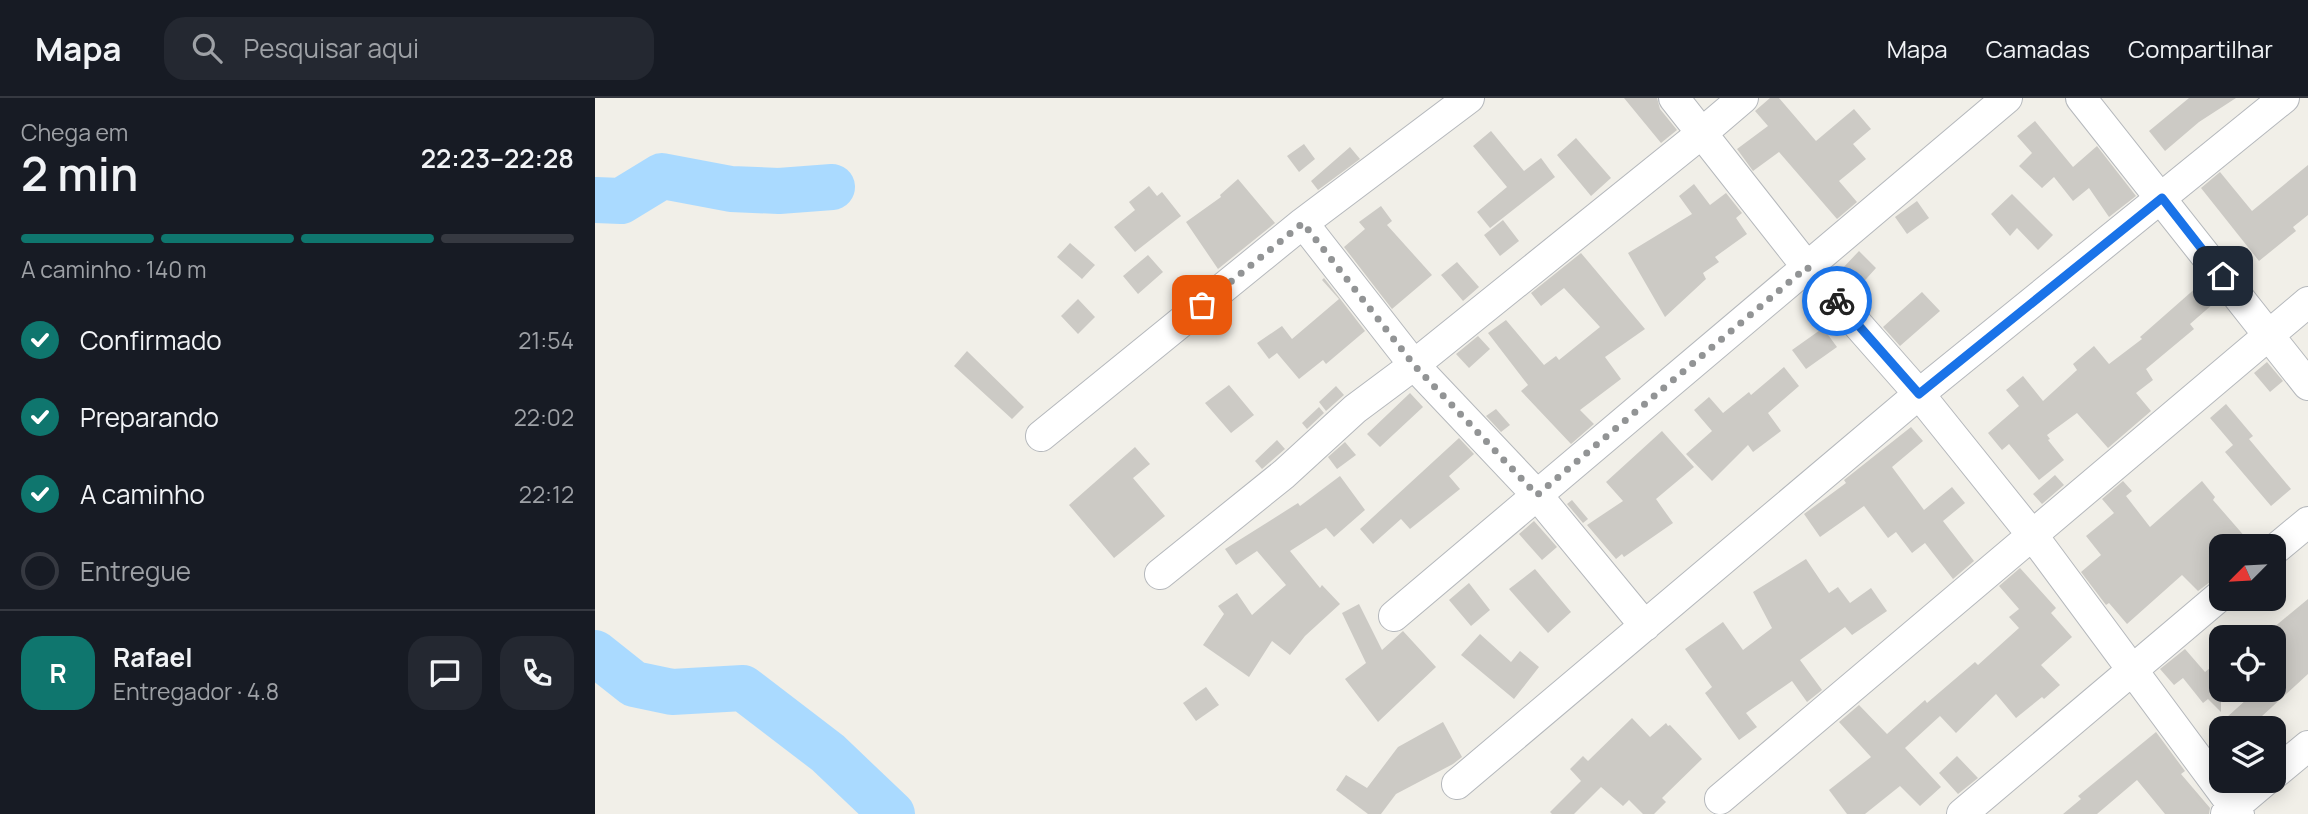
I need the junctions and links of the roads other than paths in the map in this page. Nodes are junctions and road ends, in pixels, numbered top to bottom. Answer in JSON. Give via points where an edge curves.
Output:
{"nodes":[{"id":1,"x":1469,"y":98,"type":"edge"},
{"id":2,"x":1674,"y":98,"type":"edge"},
{"id":3,"x":1743,"y":98,"type":"edge"},
{"id":4,"x":2007,"y":98,"type":"edge"},
{"id":5,"x":2081,"y":98,"type":"edge"},
{"id":6,"x":2284,"y":98,"type":"edge"},
{"id":7,"x":1702,"y":133,"type":"junction"},
{"id":8,"x":2162,"y":198,"type":"junction"},
{"id":9,"x":1303,"y":223,"type":"junction"},
{"id":10,"x":1807,"y":267,"type":"junction"},
{"id":11,"x":2308,"y":302,"type":"edge"},
{"id":12,"x":2268,"y":334,"type":"junction"},
{"id":13,"x":1414,"y":365,"type":"junction"},
{"id":14,"x":2308,"y":385,"type":"edge"},
{"id":15,"x":1919,"y":394,"type":"junction"},
{"id":16,"x":1041,"y":436,"type":"dead end"},
{"id":17,"x":1537,"y":495,"type":"junction"},
{"id":18,"x":2308,"y":522,"type":"edge"},
{"id":19,"x":2033,"y":536,"type":"junction"},
{"id":20,"x":2286,"y":540,"type":"edge"},
{"id":21,"x":1160,"y":574,"type":"dead end"},
{"id":22,"x":2209,"y":605,"type":"edge"},
{"id":23,"x":1394,"y":616,"type":"dead end"},
{"id":24,"x":1645,"y":626,"type":"junction"},
{"id":25,"x":2131,"y":671,"type":"junction"},
{"id":26,"x":2308,"y":746,"type":"edge"},
{"id":27,"x":2286,"y":764,"type":"edge"},
{"id":28,"x":1457,"y":784,"type":"dead end"},
{"id":29,"x":2253,"y":793,"type":"edge"},
{"id":30,"x":1720,"y":799,"type":"dead end"},
{"id":31,"x":2233,"y":812,"type":"edge"},
{"id":32,"x":1962,"y":814,"type":"edge"}],
"edges":[{"from":1,"to":9,"type":"street"},
{"from":2,"to":7,"type":"street"},
{"from":3,"to":7,"type":"street"},
{"from":4,"to":10,"type":"street"},
{"from":5,"to":8,"type":"street"},
{"from":6,"to":8,"type":"street"},
{"from":7,"to":10,"type":"street"},
{"from":7,"to":13,"type":"street"},
{"from":8,"to":12,"type":"street"},
{"from":8,"to":15,"type":"street"},
{"from":9,"to":13,"type":"street"},
{"from":9,"to":16,"type":"street"},
{"from":10,"to":15,"type":"street"},
{"from":10,"to":17,"type":"street"},
{"from":11,"to":12,"type":"street"},
{"from":12,"to":14,"type":"street"},
{"from":12,"to":19,"type":"street"},
{"from":13,"to":17,"type":"street"},
{"from":13,"to":21,"type":"street","via":[[1355,409],[1284,474]]},
{"from":15,"to":19,"type":"street"},
{"from":15,"to":24,"type":"street"},
{"from":17,"to":23,"type":"street"},
{"from":17,"to":24,"type":"street"},
{"from":18,"to":20,"type":"street"},
{"from":19,"to":25,"type":"street"},
{"from":19,"to":30,"type":"street"},
{"from":22,"to":25,"type":"street"},
{"from":24,"to":28,"type":"street"},
{"from":25,"to":31,"type":"street"},
{"from":25,"to":32,"type":"street"},
{"from":26,"to":27,"type":"street"},
{"from":29,"to":31,"type":"street"}]}
